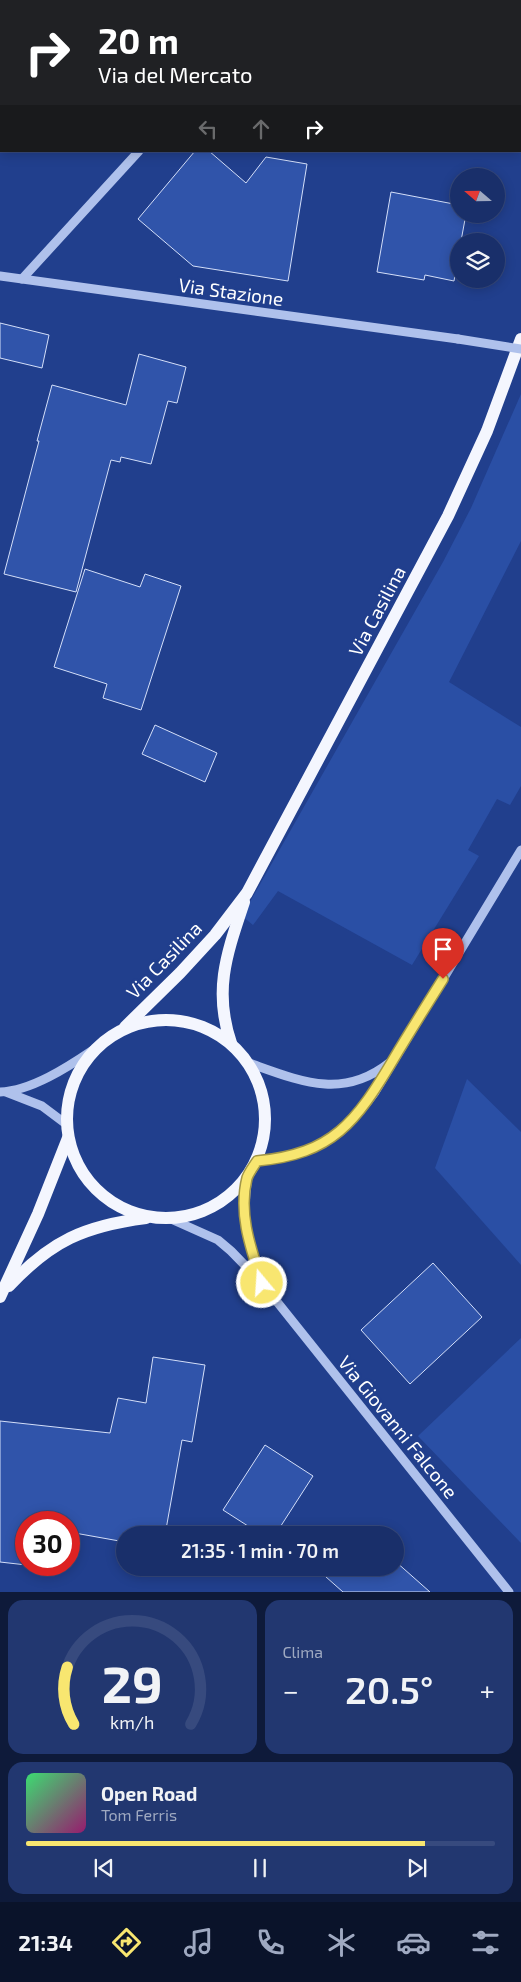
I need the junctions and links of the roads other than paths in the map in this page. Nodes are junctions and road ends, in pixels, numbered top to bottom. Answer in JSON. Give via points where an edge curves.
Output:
{"nodes":[{"id":1,"x":138,"y":152,"type":"edge"},
{"id":2,"x":0,"y":276,"type":"edge"},
{"id":3,"x":22,"y":279,"type":"junction"},
{"id":4,"x":521,"y":339,"type":"edge"},
{"id":5,"x":521,"y":349,"type":"edge"},
{"id":6,"x":521,"y":850,"type":"edge"},
{"id":7,"x":247,"y":893,"type":"junction"},
{"id":8,"x":125,"y":1027,"type":"junction"},
{"id":9,"x":231,"y":1043,"type":"junction"},
{"id":10,"x":93,"y":1050,"type":"junction"},
{"id":11,"x":393,"y":1059,"type":"junction"},
{"id":12,"x":250,"y":1063,"type":"junction"},
{"id":13,"x":3,"y":1092,"type":"edge"},
{"id":14,"x":66,"y":1124,"type":"junction"},
{"id":15,"x":68,"y":1138,"type":"junction"},
{"id":16,"x":257,"y":1161,"type":"junction"},
{"id":17,"x":248,"y":1177,"type":"junction"},
{"id":18,"x":148,"y":1217,"type":"junction"},
{"id":19,"x":172,"y":1219,"type":"junction"},
{"id":20,"x":262,"y":1283,"type":"junction"},
{"id":21,"x":1,"y":1295,"type":"edge"},
{"id":22,"x":509,"y":1592,"type":"edge"}],
"edges":[{"from":1,"to":3,"type":"street"},
{"from":2,"to":3,"type":"street","name":"Via Stazione"},
{"from":3,"to":5,"type":"street","name":"Via Stazione","bridge":true},
{"from":4,"to":7,"type":"main road","name":"Via Casilina","via":[[487,431],[448,516]]},
{"from":6,"to":11,"type":"street"},
{"from":7,"to":8,"type":"main road","name":"Via Casilina","via":[[180,973]]},
{"from":7,"to":9,"type":"main road","name":"Via Casilina","via":[[231,941],[223,986],[222,1007]]},
{"from":8,"to":9,"type":"main road","via":[[152,1019],[180,1019],[207,1028]]},
{"from":8,"to":10,"type":"main road"},
{"from":9,"to":12,"type":"main road"},
{"from":10,"to":13,"type":"street","via":[[52,1074]]},
{"from":10,"to":14,"type":"main road","via":[[78,1072],[69,1098]]},
{"from":11,"to":12,"type":"street","via":[[363,1079],[337,1085],[307,1082]]},
{"from":11,"to":16,"type":"street","via":[[375,1092],[347,1126],[329,1139],[293,1156]]},
{"from":12,"to":16,"type":"main road","via":[[263,1094],[266,1128]]},
{"from":13,"to":14,"type":"street","via":[[42,1106]]},
{"from":14,"to":15,"type":"main road"},
{"from":15,"to":18,"type":"main road","via":[[78,1166],[96,1190],[120,1208]]},
{"from":15,"to":21,"type":"main road"},
{"from":16,"to":17,"type":"main road"},
{"from":17,"to":19,"type":"main road","via":[[227,1198],[201,1213]]},
{"from":17,"to":20,"type":"street","name":"Via Giovanni Falcone","via":[[244,1199],[245,1225]]},
{"from":18,"to":19,"type":"main road"},
{"from":18,"to":21,"type":"main road","via":[[92,1228],[57,1244],[32,1263]]},
{"from":19,"to":20,"type":"street","name":"Via Giovanni Falcone","via":[[218,1240]]},
{"from":20,"to":22,"type":"street","name":"Via Giovanni Falcone"}]}
